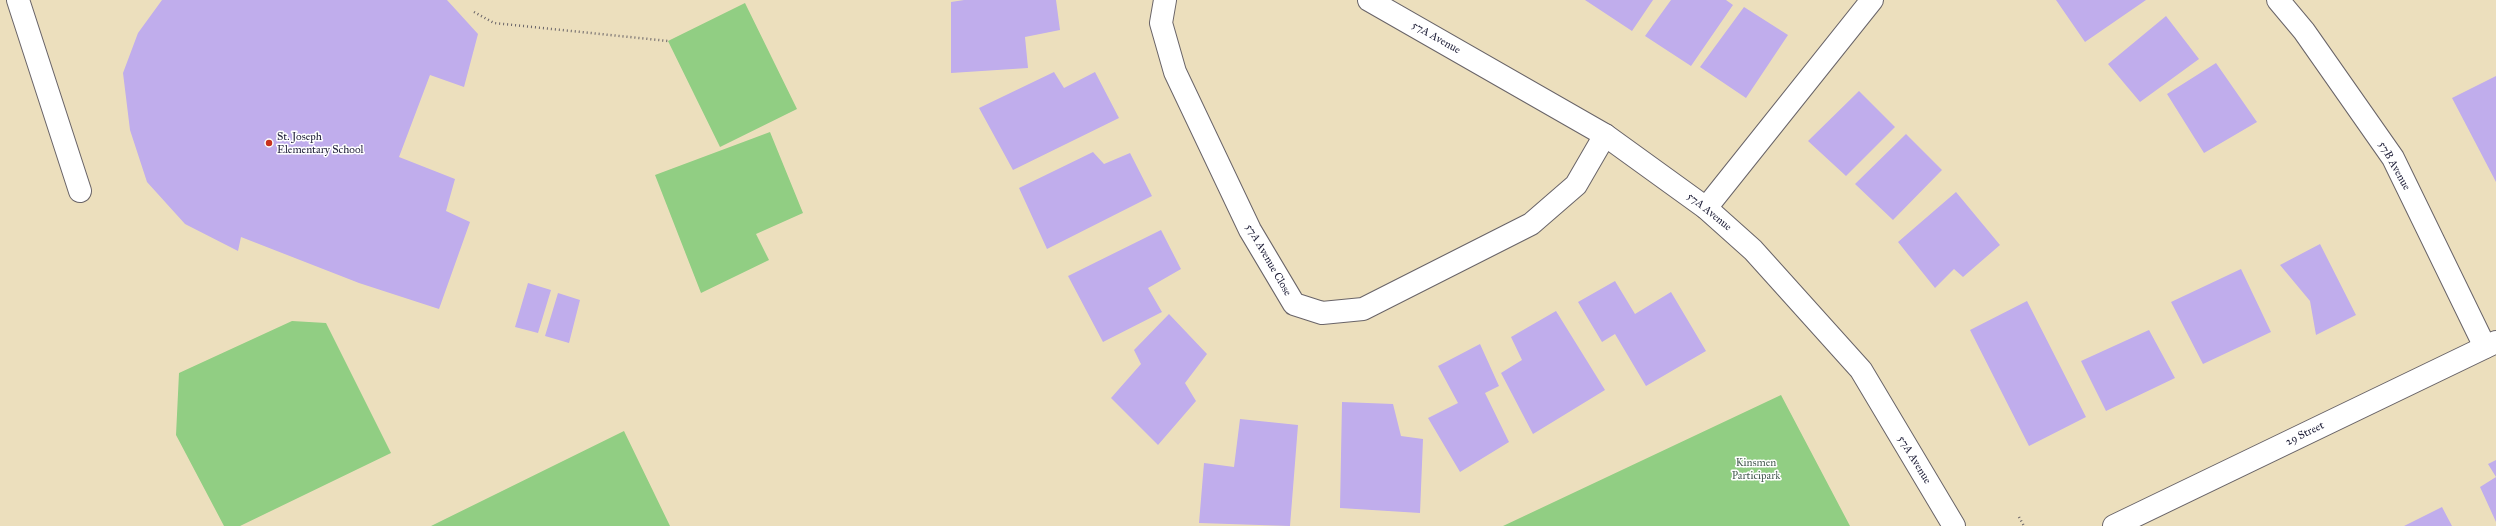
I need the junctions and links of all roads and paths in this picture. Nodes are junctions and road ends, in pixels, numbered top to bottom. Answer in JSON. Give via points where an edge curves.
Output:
{"nodes":[{"id":1,"x":18,"y":0,"type":"edge"},
{"id":2,"x":1165,"y":0,"type":"edge"},
{"id":3,"x":1369,"y":0,"type":"edge"},
{"id":4,"x":1872,"y":0,"type":"edge"},
{"id":5,"x":2278,"y":0,"type":"edge"},
{"id":6,"x":474,"y":12,"type":"dead end"},
{"id":7,"x":668,"y":42,"type":"dead end"},
{"id":8,"x":1605,"y":135,"type":"junction"},
{"id":9,"x":80,"y":191,"type":"dead end"},
{"id":10,"x":1706,"y":208,"type":"junction"},
{"id":11,"x":2491,"y":345,"type":"edge"},
{"id":12,"x":2019,"y":517,"type":"dead end"},
{"id":13,"x":1954,"y":526,"type":"edge"},
{"id":14,"x":2024,"y":526,"type":"edge"},
{"id":15,"x":2114,"y":526,"type":"edge"}],
"edges":[{"from":1,"to":9,"type":"street"},
{"from":2,"to":8,"type":"street","name":"57A Avenue Close","via":[[1161,23],[1175,72],[1250,230],[1294,304],[1322,313],[1363,309],[1531,224],[1576,185]]},
{"from":3,"to":8,"type":"street","name":"57A Avenue"},
{"from":4,"to":10,"type":"street"},
{"from":5,"to":11,"type":"street","name":"57B Avenue","via":[[2304,31],[2393,158]]},
{"from":6,"to":7,"type":"path","via":[[494,23]]},
{"from":8,"to":10,"type":"street","name":"57A Avenue"},
{"from":10,"to":13,"type":"street","name":"57A Avenue","via":[[1753,250],[1861,370]]},
{"from":11,"to":15,"type":"street","name":"29 Street"},
{"from":12,"to":14,"type":"path"}]}
